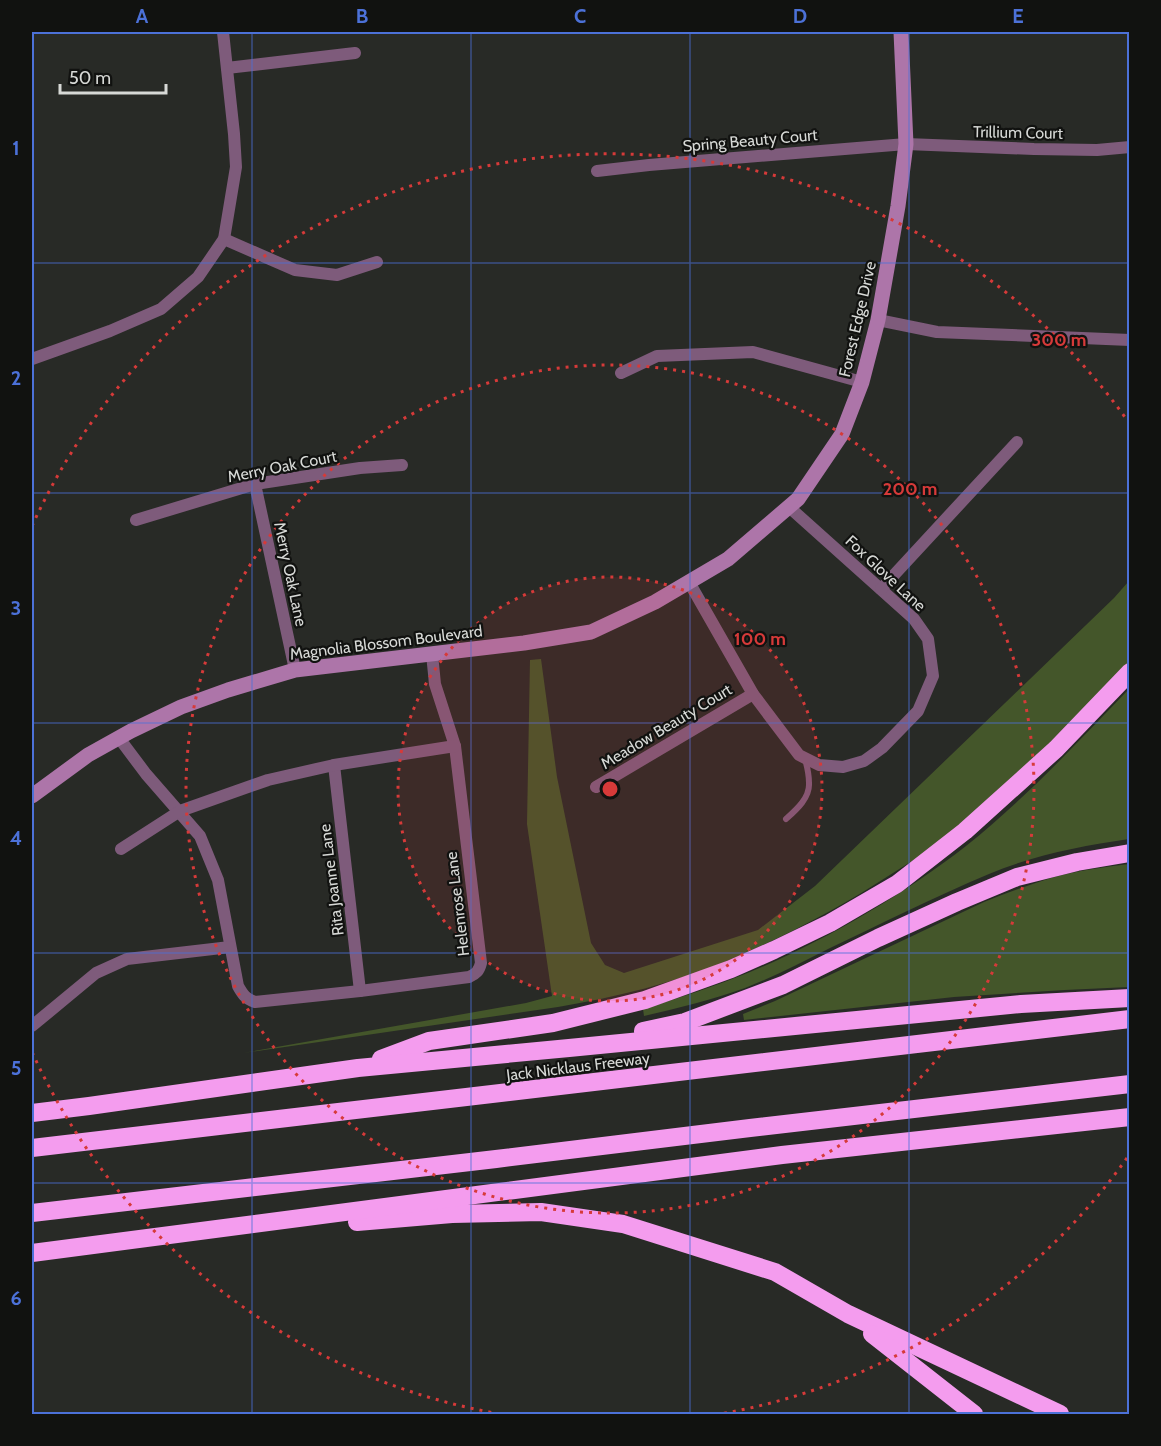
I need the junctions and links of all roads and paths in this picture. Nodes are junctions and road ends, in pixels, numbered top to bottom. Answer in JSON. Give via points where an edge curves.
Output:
{"nodes":[{"id":1,"x":223,"y":32,"type":"edge"},
{"id":2,"x":901,"y":32,"type":"edge"},
{"id":3,"x":354,"y":53,"type":"dead end"},
{"id":4,"x":227,"y":68,"type":"junction"},
{"id":5,"x":906,"y":144,"type":"junction"},
{"id":6,"x":1130,"y":147,"type":"edge"},
{"id":7,"x":597,"y":171,"type":"dead end"},
{"id":8,"x":224,"y":238,"type":"junction"},
{"id":9,"x":377,"y":262,"type":"dead end"},
{"id":10,"x":878,"y":320,"type":"junction"},
{"id":11,"x":1130,"y":340,"type":"edge"},
{"id":12,"x":32,"y":359,"type":"edge"},
{"id":13,"x":621,"y":373,"type":"dead end"},
{"id":14,"x":862,"y":382,"type":"junction"},
{"id":15,"x":1017,"y":442,"type":"dead end"},
{"id":16,"x":402,"y":465,"type":"dead end"},
{"id":17,"x":255,"y":484,"type":"junction"},
{"id":18,"x":789,"y":507,"type":"junction"},
{"id":19,"x":136,"y":520,"type":"dead end"},
{"id":20,"x":689,"y":582,"type":"junction"},
{"id":21,"x":881,"y":589,"type":"junction"},
{"id":22,"x":524,"y":643,"type":"joint"},
{"id":23,"x":432,"y":654,"type":"junction"},
{"id":24,"x":295,"y":670,"type":"junction"},
{"id":25,"x":1130,"y":672,"type":"edge"},
{"id":26,"x":753,"y":694,"type":"junction"},
{"id":27,"x":119,"y":738,"type":"junction"},
{"id":28,"x":455,"y":746,"type":"junction"},
{"id":29,"x":805,"y":758,"type":"junction"},
{"id":30,"x":334,"y":765,"type":"junction"},
{"id":31,"x":596,"y":787,"type":"dead end"},
{"id":32,"x":32,"y":793,"type":"edge"},
{"id":33,"x":180,"y":811,"type":"junction"},
{"id":34,"x":786,"y":819,"type":"dead end"},
{"id":35,"x":121,"y":849,"type":"dead end"},
{"id":36,"x":1130,"y":852,"type":"edge"},
{"id":37,"x":230,"y":947,"type":"junction"},
{"id":38,"x":360,"y":991,"type":"junction"},
{"id":39,"x":1130,"y":998,"type":"edge"},
{"id":40,"x":1130,"y":1019,"type":"edge"},
{"id":41,"x":32,"y":1026,"type":"edge"},
{"id":42,"x":568,"y":1048,"type":"junction"},
{"id":43,"x":358,"y":1068,"type":"junction"},
{"id":44,"x":1130,"y":1084,"type":"edge"},
{"id":45,"x":32,"y":1113,"type":"edge"},
{"id":46,"x":1130,"y":1117,"type":"edge"},
{"id":47,"x":32,"y":1148,"type":"edge"},
{"id":48,"x":32,"y":1213,"type":"edge"},
{"id":49,"x":104,"y":1244,"type":"junction"},
{"id":50,"x":32,"y":1253,"type":"edge"},
{"id":51,"x":848,"y":1314,"type":"junction"},
{"id":52,"x":974,"y":1414,"type":"edge"},
{"id":53,"x":1060,"y":1414,"type":"edge"}],
"edges":[{"from":1,"to":4,"type":"street"},
{"from":2,"to":5,"type":"street","name":"Forest Edge Drive"},
{"from":3,"to":4,"type":"street"},
{"from":4,"to":8,"type":"street","via":[[236,167]]},
{"from":5,"to":6,"type":"street","name":"Trillium Court","via":[[1097,150]]},
{"from":5,"to":7,"type":"street","name":"Spring Beauty Court"},
{"from":5,"to":10,"type":"street","name":"Forest Edge Drive"},
{"from":8,"to":9,"type":"street","via":[[295,270],[337,275]]},
{"from":8,"to":12,"type":"street","via":[[198,278],[162,309]]},
{"from":10,"to":11,"type":"street","via":[[937,332]]},
{"from":10,"to":14,"type":"street","name":"Forest Edge Drive"},
{"from":13,"to":14,"type":"street","via":[[657,356],[753,352]]},
{"from":14,"to":18,"type":"street","name":"Forest Edge Drive","via":[[842,434],[798,500]]},
{"from":15,"to":21,"type":"street"},
{"from":16,"to":17,"type":"street","name":"Merry Oak Court"},
{"from":17,"to":19,"type":"street","name":"Merry Oak Court"},
{"from":17,"to":24,"type":"street","name":"Merry Oak Lane"},
{"from":18,"to":20,"type":"street","name":"Forest Edge Drive","via":[[728,559]]},
{"from":18,"to":21,"type":"street","name":"Fox Glove Lane"},
{"from":20,"to":22,"type":"street","name":"Forest Edge Drive","via":[[591,632]]},
{"from":20,"to":26,"type":"street"},
{"from":21,"to":29,"type":"street","name":"Fox Glove Lane","via":[[914,619],[928,639],[933,676],[918,711],[864,761],[843,767],[819,765]]},
{"from":22,"to":23,"type":"street","name":"Magnolia Blossom Boulevard"},
{"from":23,"to":24,"type":"street","name":"Magnolia Blossom Boulevard"},
{"from":23,"to":28,"type":"street","name":"Helenrose Lane","via":[[435,684]]},
{"from":24,"to":27,"type":"street","name":"Magnolia Blossom Boulevard","via":[[182,707]]},
{"from":25,"to":43,"type":"highway","via":[[1056,750],[965,831],[897,884],[830,923],[731,969],[645,1000],[553,1023],[429,1041]]},
{"from":26,"to":29,"type":"street"},
{"from":26,"to":31,"type":"street","name":"Meadow Beauty Court"},
{"from":27,"to":32,"type":"street","name":"Magnolia Blossom Boulevard"},
{"from":27,"to":33,"type":"street","name":"Helenrose Lane"},
{"from":28,"to":30,"type":"street"},
{"from":28,"to":38,"type":"street","name":"Helenrose Lane","via":[[479,970],[469,977]]},
{"from":29,"to":34,"type":"lane","via":[[810,784],[807,794]]},
{"from":30,"to":33,"type":"street","via":[[268,780]]},
{"from":30,"to":38,"type":"street","name":"Rita Joanne Lane"},
{"from":33,"to":35,"type":"street"},
{"from":33,"to":37,"type":"street","name":"Helenrose Lane","via":[[200,836],[218,880]]},
{"from":36,"to":42,"type":"highway","via":[[1017,877],[783,985],[685,1022]]},
{"from":37,"to":38,"type":"street","name":"Helenrose Lane","via":[[238,986],[247,999],[255,1002]]},
{"from":37,"to":41,"type":"street","via":[[127,959],[96,973]]},
{"from":39,"to":42,"type":"highway","via":[[1021,1004]]},
{"from":40,"to":47,"type":"highway","name":"Jack Nicklaus Freeway","via":[[739,1068]]},
{"from":42,"to":43,"type":"highway"},
{"from":43,"to":45,"type":"highway"},
{"from":44,"to":48,"type":"highway"},
{"from":46,"to":49,"type":"highway","via":[[782,1155]]},
{"from":49,"to":50,"type":"highway"},
{"from":49,"to":51,"type":"highway","via":[[452,1214],[541,1212],[623,1224],[775,1272]]},
{"from":51,"to":52,"type":"highway"},
{"from":51,"to":53,"type":"highway"}]}
